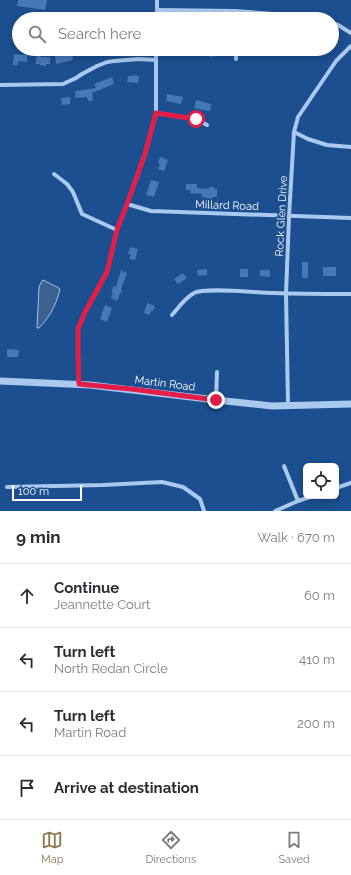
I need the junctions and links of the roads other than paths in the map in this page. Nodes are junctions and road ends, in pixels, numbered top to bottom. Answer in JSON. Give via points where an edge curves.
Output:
{"nodes":[{"id":1,"x":157,"y":0,"type":"edge"},
{"id":2,"x":157,"y":10,"type":"joint"},
{"id":3,"x":234,"y":11,"type":"joint"},
{"id":4,"x":247,"y":12,"type":"edge"},
{"id":5,"x":339,"y":26,"type":"edge"},
{"id":6,"x":351,"y":33,"type":"edge"},
{"id":7,"x":351,"y":46,"type":"edge"},
{"id":8,"x":156,"y":56,"type":"edge"},
{"id":9,"x":156,"y":60,"type":"junction"},
{"id":10,"x":0,"y":85,"type":"edge"},
{"id":11,"x":156,"y":113,"type":"junction"},
{"id":12,"x":207,"y":125,"type":"dead end"},
{"id":13,"x":294,"y":132,"type":"junction"},
{"id":14,"x":351,"y":147,"type":"edge"},
{"id":15,"x":54,"y":174,"type":"dead end"},
{"id":16,"x":127,"y":204,"type":"junction"},
{"id":17,"x":289,"y":216,"type":"junction"},
{"id":18,"x":351,"y":218,"type":"edge"},
{"id":19,"x":117,"y":230,"type":"junction"},
{"id":20,"x":286,"y":294,"type":"junction"},
{"id":21,"x":351,"y":294,"type":"edge"},
{"id":22,"x":172,"y":315,"type":"dead end"},
{"id":23,"x":217,"y":372,"type":"dead end"},
{"id":24,"x":0,"y":381,"type":"edge"},
{"id":25,"x":79,"y":384,"type":"junction"},
{"id":26,"x":216,"y":400,"type":"junction"},
{"id":27,"x":288,"y":404,"type":"junction"},
{"id":28,"x":351,"y":404,"type":"edge"},
{"id":29,"x":284,"y":466,"type":"dead end"},
{"id":30,"x":351,"y":484,"type":"edge"},
{"id":31,"x":7,"y":487,"type":"dead end"},
{"id":32,"x":339,"y":487,"type":"edge"},
{"id":33,"x":304,"y":499,"type":"edge"},
{"id":34,"x":298,"y":501,"type":"junction"},
{"id":35,"x":204,"y":511,"type":"edge"},
{"id":36,"x":275,"y":511,"type":"edge"}],
"edges":[{"from":1,"to":2,"type":"street"},
{"from":2,"to":3,"type":"street"},
{"from":3,"to":4,"type":"street"},
{"from":5,"to":6,"type":"street"},
{"from":7,"to":13,"type":"street","name":"Rock Glen Drive","via":[[336,61],[298,117]]},
{"from":8,"to":9,"type":"street"},
{"from":9,"to":10,"type":"street","via":[[108,62],[63,84]]},
{"from":9,"to":11,"type":"street"},
{"from":11,"to":12,"type":"street","via":[[196,119]]},
{"from":11,"to":16,"type":"street"},
{"from":13,"to":14,"type":"street","via":[[327,146]]},
{"from":13,"to":17,"type":"street","name":"Rock Glen Drive"},
{"from":15,"to":19,"type":"street","via":[[73,192],[82,214]]},
{"from":16,"to":17,"type":"street","name":"Millard Road","via":[[151,211]]},
{"from":16,"to":19,"type":"street"},
{"from":17,"to":18,"type":"street","name":"Millard Road"},
{"from":17,"to":20,"type":"street","name":"Rock Glen Drive"},
{"from":19,"to":25,"type":"street","via":[[107,272],[78,329]]},
{"from":20,"to":21,"type":"street"},
{"from":20,"to":22,"type":"street","via":[[216,290],[199,292],[183,302]]},
{"from":20,"to":27,"type":"street","name":"Rock Glen Drive"},
{"from":23,"to":26,"type":"street"},
{"from":24,"to":25,"type":"street","name":"Martin Road"},
{"from":25,"to":26,"type":"street","name":"Martin Road"},
{"from":26,"to":27,"type":"street","name":"Martin Road","via":[[272,406]]},
{"from":27,"to":28,"type":"street","name":"Martin Road"},
{"from":29,"to":34,"type":"street"},
{"from":30,"to":32,"type":"street"},
{"from":31,"to":35,"type":"street","via":[[162,482],[184,487],[200,499]]},
{"from":33,"to":34,"type":"street"},
{"from":34,"to":36,"type":"street"}]}
